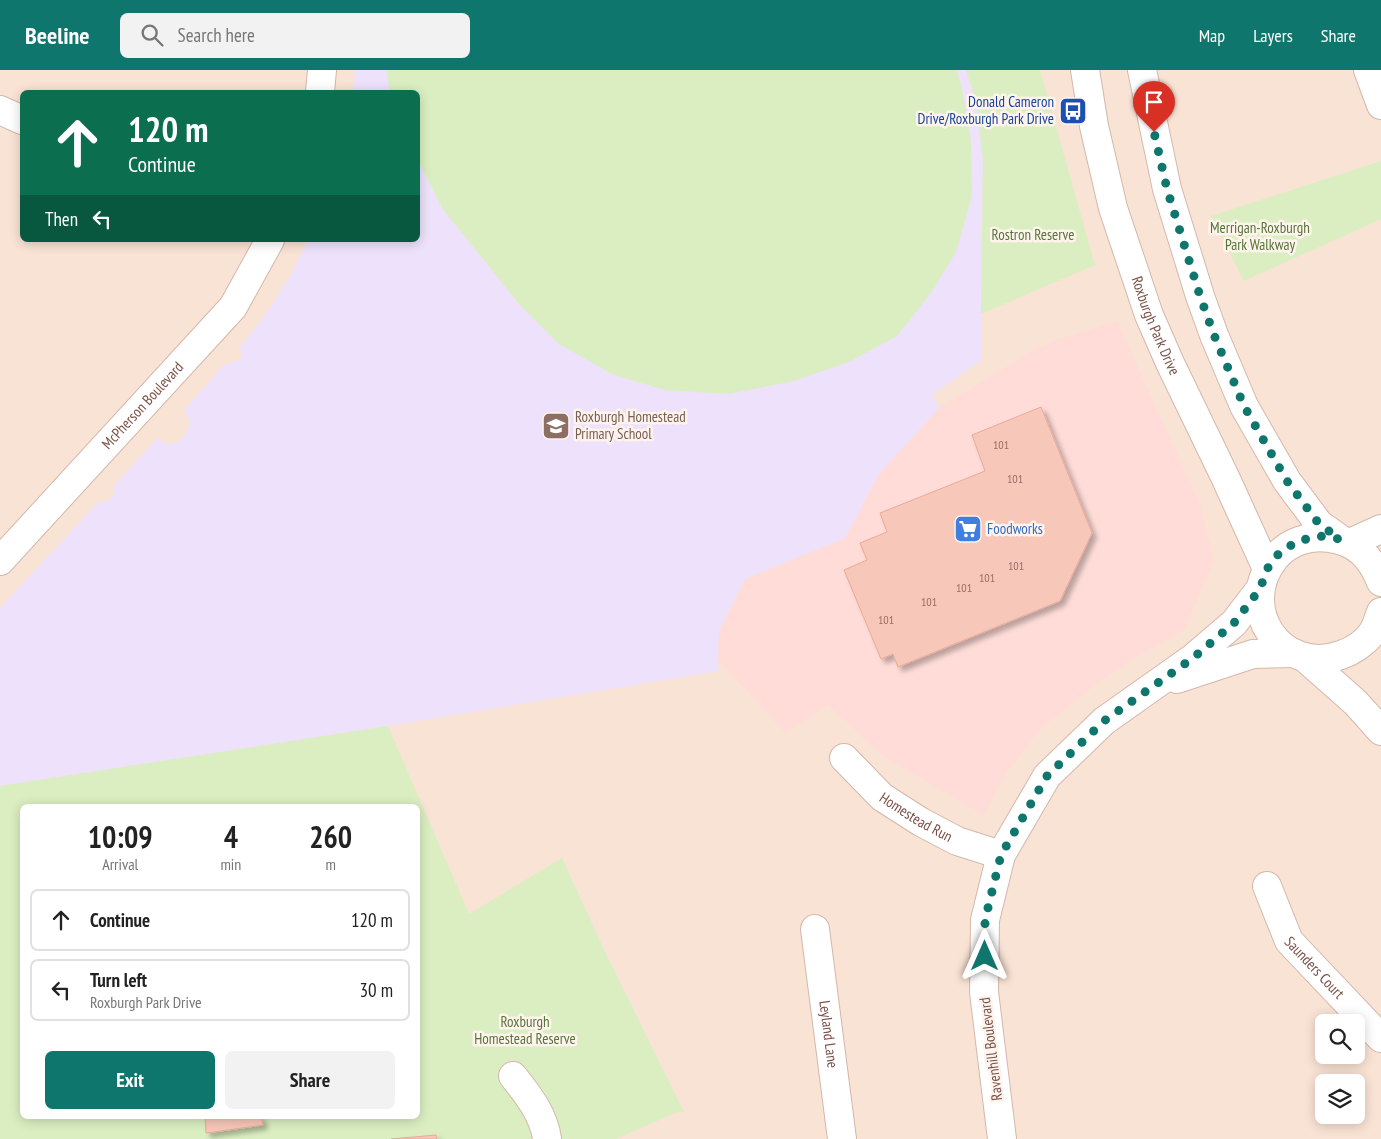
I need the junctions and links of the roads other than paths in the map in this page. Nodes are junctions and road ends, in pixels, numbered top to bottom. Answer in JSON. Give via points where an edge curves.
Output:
{"nodes":[{"id":1,"x":322,"y":70,"type":"edge"},
{"id":2,"x":1085,"y":70,"type":"edge"},
{"id":3,"x":1142,"y":70,"type":"edge"},
{"id":4,"x":1368,"y":70,"type":"edge"},
{"id":5,"x":320,"y":90,"type":"edge"},
{"id":6,"x":1381,"y":105,"type":"edge"},
{"id":7,"x":0,"y":110,"type":"edge"},
{"id":8,"x":20,"y":119,"type":"edge"},
{"id":9,"x":269,"y":242,"type":"edge"},
{"id":10,"x":1381,"y":529,"type":"edge"},
{"id":11,"x":1345,"y":541,"type":"junction"},
{"id":12,"x":0,"y":561,"type":"edge"},
{"id":13,"x":1263,"y":579,"type":"junction"},
{"id":14,"x":1381,"y":582,"type":"edge"},
{"id":15,"x":1381,"y":612,"type":"edge"},
{"id":16,"x":1299,"y":655,"type":"junction"},
{"id":17,"x":1148,"y":690,"type":"junction"},
{"id":18,"x":1381,"y":732,"type":"edge"},
{"id":19,"x":844,"y":758,"type":"dead end"},
{"id":20,"x":1001,"y":855,"type":"junction"},
{"id":21,"x":1267,"y":886,"type":"dead end"},
{"id":22,"x":815,"y":929,"type":"dead end"},
{"id":23,"x":1381,"y":1038,"type":"edge"},
{"id":24,"x":513,"y":1076,"type":"dead end"},
{"id":25,"x":547,"y":1139,"type":"edge"},
{"id":26,"x":842,"y":1139,"type":"edge"},
{"id":27,"x":1002,"y":1139,"type":"edge"}],
"edges":[{"from":1,"to":5,"type":"street"},
{"from":2,"to":13,"type":"street","name":"Roxburgh Park Drive","via":[[1113,208],[1148,315],[1226,479]]},
{"from":3,"to":11,"type":"street","via":[[1167,189],[1180,232],[1214,335],[1244,406],[1287,481],[1319,524]]},
{"from":4,"to":6,"type":"street"},
{"from":7,"to":8,"type":"street"},
{"from":9,"to":12,"type":"street","name":"McPherson Boulevard","via":[[233,307]]},
{"from":10,"to":11,"type":"street"},
{"from":11,"to":13,"type":"street","name":"Ravenhill Boulevard","via":[[1319,536],[1298,541],[1280,552]]},
{"from":11,"to":14,"type":"street","via":[[1364,553]]},
{"from":13,"to":16,"type":"street","via":[[1260,608],[1266,626],[1278,642]]},
{"from":13,"to":17,"type":"street","name":"Ravenhill Boulevard","via":[[1234,623]]},
{"from":15,"to":16,"type":"street","name":"Ravenhill Boulevard","via":[[1372,634],[1353,651],[1330,659]]},
{"from":16,"to":17,"type":"street","name":"Ravenhill Boulevard","via":[[1253,654]]},
{"from":16,"to":18,"type":"street","via":[[1356,703]]},
{"from":17,"to":20,"type":"street","name":"Ravenhill Boulevard","via":[[1104,721],[1047,776]]},
{"from":19,"to":20,"type":"street","name":"Homestead Run","via":[[882,797],[921,822],[957,841]]},
{"from":20,"to":27,"type":"street","name":"Ravenhill Boulevard","via":[[985,920],[984,992]]},
{"from":21,"to":23,"type":"street","name":"Saunders Court","via":[[1289,941]]},
{"from":22,"to":26,"type":"street","name":"Leyland Lane"},
{"from":24,"to":25,"type":"street","via":[[534,1103]]}]}
